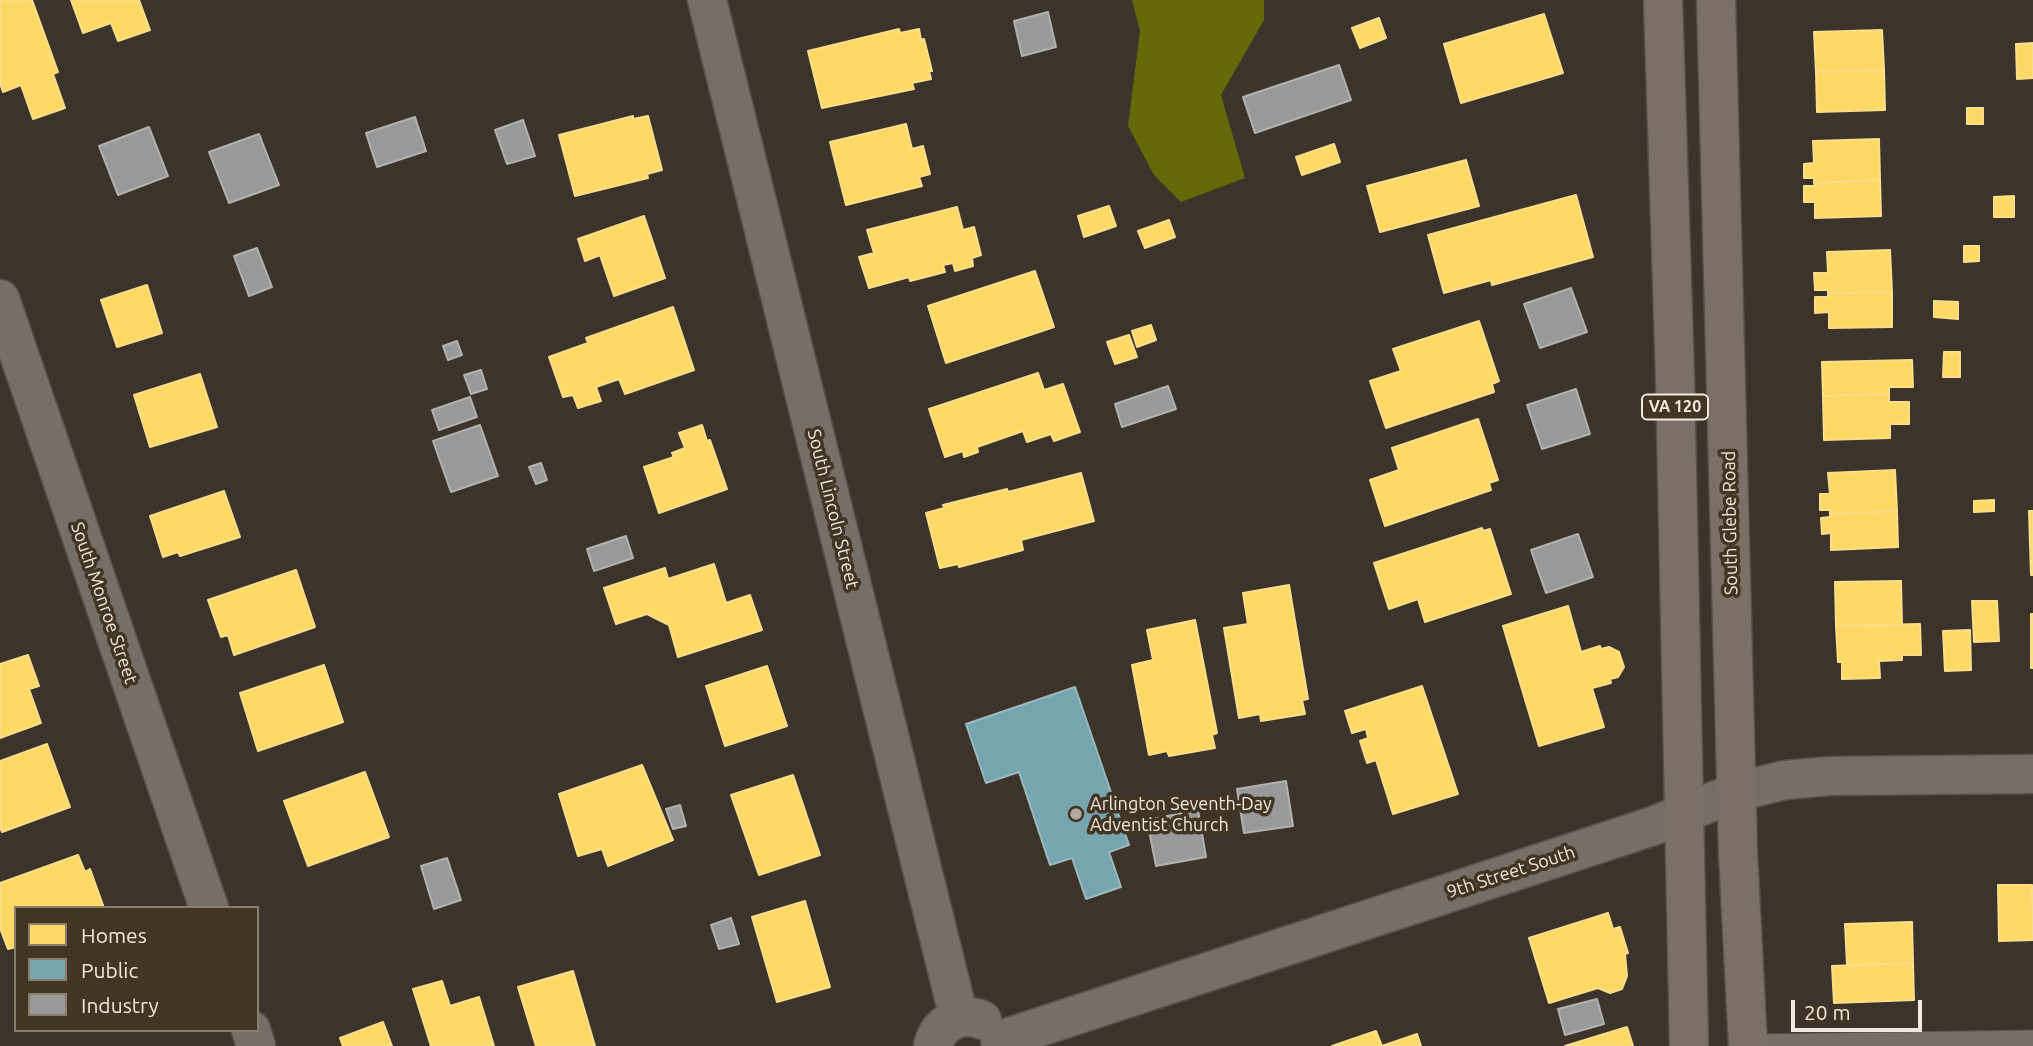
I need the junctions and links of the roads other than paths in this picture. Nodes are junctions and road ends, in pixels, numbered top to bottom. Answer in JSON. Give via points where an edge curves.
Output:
{"nodes":[{"id":1,"x":707,"y":0,"type":"edge"},
{"id":2,"x":1663,"y":0,"type":"edge"},
{"id":3,"x":1716,"y":0,"type":"edge"},
{"id":4,"x":0,"y":299,"type":"edge"},
{"id":5,"x":2033,"y":774,"type":"edge"},
{"id":6,"x":1736,"y":792,"type":"junction"},
{"id":7,"x":1684,"y":814,"type":"junction"},
{"id":8,"x":208,"y":906,"type":"edge"},
{"id":9,"x":959,"y":1018,"type":"junction"},
{"id":10,"x":2033,"y":1042,"type":"edge"},
{"id":11,"x":1000,"y":1043,"type":"edge"},
{"id":12,"x":933,"y":1046,"type":"edge"},
{"id":13,"x":1689,"y":1046,"type":"edge"},
{"id":14,"x":1748,"y":1046,"type":"edge"}],
"edges":[{"from":1,"to":9,"type":"street","name":"South Lincoln Street"},
{"from":2,"to":7,"type":"main road","number":"VA 120"},
{"from":3,"to":6,"type":"main road","name":"South Glebe Road","number":"VA 120"},
{"from":4,"to":8,"type":"street","name":"South Monroe Street"},
{"from":5,"to":6,"type":"street","name":"9th Street South","via":[[1830,776],[1785,780]]},
{"from":6,"to":7,"type":"street","name":"9th Street South"},
{"from":6,"to":14,"type":"main road","name":"South Glebe Road","number":"VA 120"},
{"from":7,"to":11,"type":"street","name":"9th Street South"},
{"from":7,"to":13,"type":"main road","number":"VA 120"},
{"from":9,"to":11,"type":"street","via":[[969,1016],[988,1024]]},
{"from":9,"to":12,"type":"street","via":[[940,1030]]},
{"from":10,"to":14,"type":"lane"}]}
